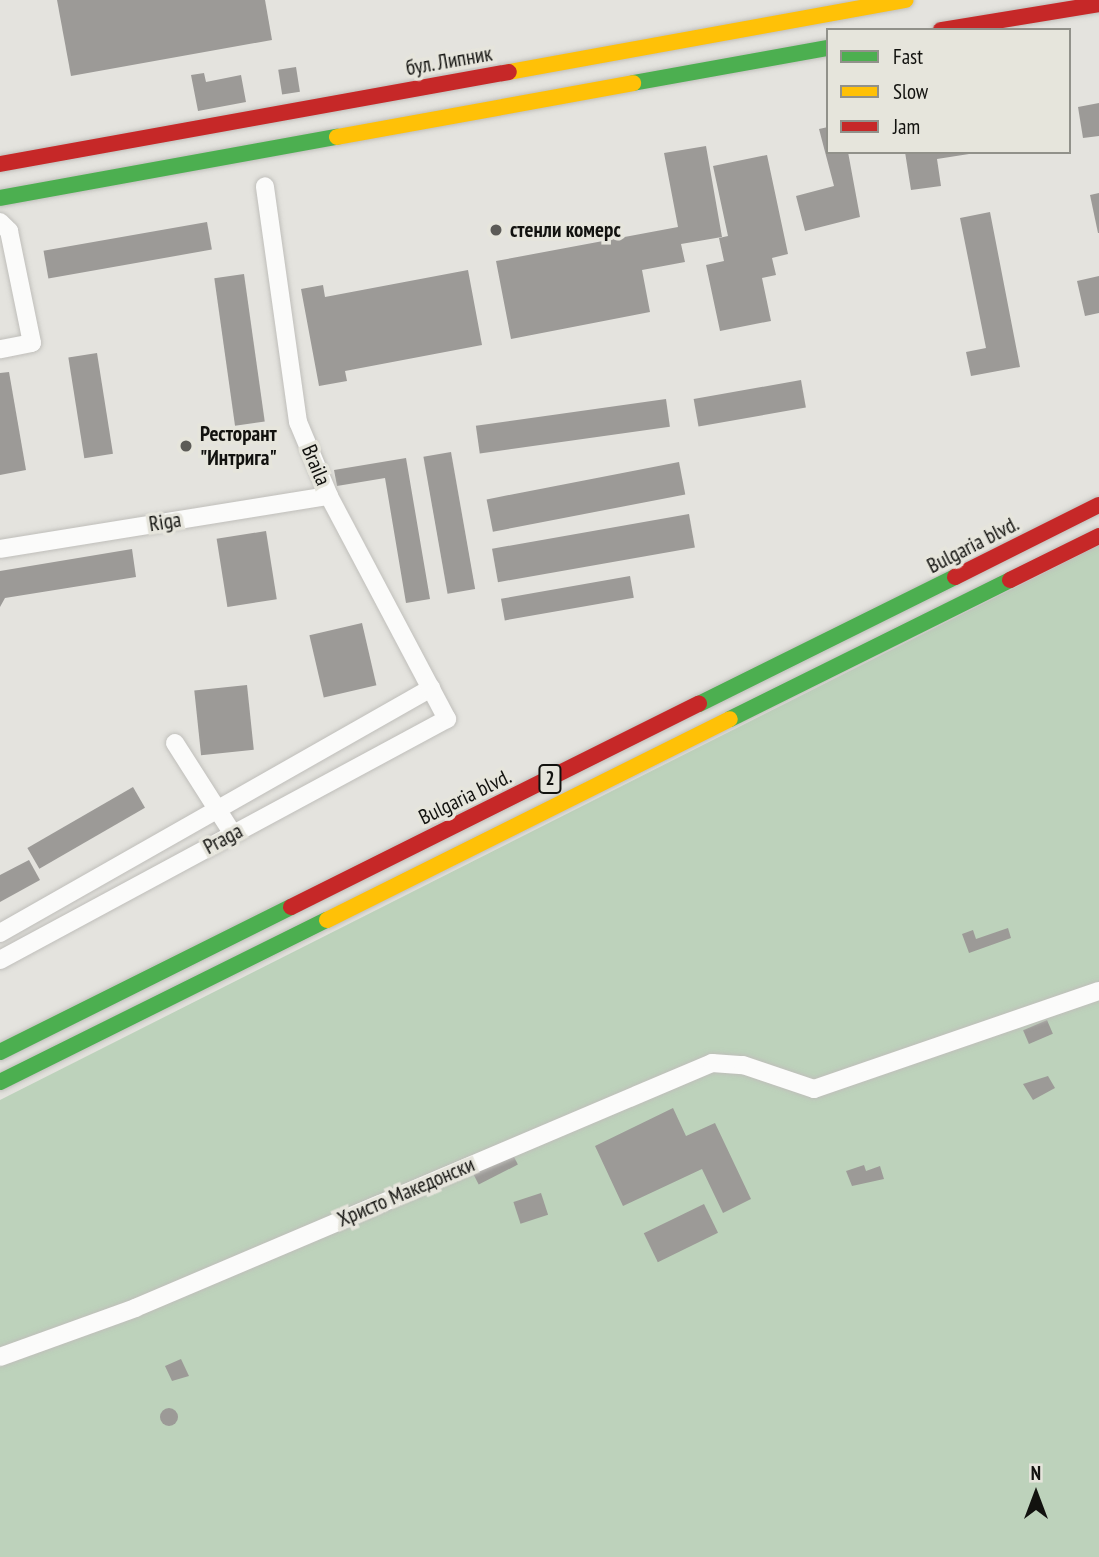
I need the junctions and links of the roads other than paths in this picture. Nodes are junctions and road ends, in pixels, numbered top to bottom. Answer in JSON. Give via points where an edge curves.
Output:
{"nodes":[{"id":1,"x":906,"y":0,"type":"edge"},
{"id":2,"x":1099,"y":4,"type":"edge"},
{"id":3,"x":953,"y":28,"type":"edge"},
{"id":4,"x":733,"y":31,"type":"junction"},
{"id":5,"x":826,"y":48,"type":"edge"},
{"id":6,"x":739,"y":62,"type":"junction"},
{"id":7,"x":0,"y":164,"type":"edge"},
{"id":8,"x":265,"y":186,"type":"dead end"},
{"id":9,"x":0,"y":198,"type":"edge"},
{"id":10,"x":0,"y":222,"type":"edge"},
{"id":11,"x":0,"y":349,"type":"edge"},
{"id":12,"x":329,"y":496,"type":"junction"},
{"id":13,"x":1099,"y":505,"type":"edge"},
{"id":14,"x":1099,"y":536,"type":"edge"},
{"id":15,"x":0,"y":549,"type":"edge"},
{"id":16,"x":430,"y":688,"type":"junction"},
{"id":17,"x":447,"y":719,"type":"joint"},
{"id":18,"x":175,"y":743,"type":"dead end"},
{"id":19,"x":218,"y":808,"type":"junction"},
{"id":20,"x":233,"y":834,"type":"junction"},
{"id":21,"x":0,"y":933,"type":"edge"},
{"id":22,"x":0,"y":960,"type":"edge"},
{"id":23,"x":1099,"y":991,"type":"edge"},
{"id":24,"x":0,"y":1052,"type":"edge"},
{"id":25,"x":0,"y":1082,"type":"edge"},
{"id":26,"x":0,"y":1357,"type":"edge"}],
"edges":[{"from":1,"to":4,"type":"main road","name":"бул. Липник"},
{"from":2,"to":3,"type":"main road"},
{"from":4,"to":6,"type":"main road"},
{"from":4,"to":7,"type":"main road","name":"бул. Липник"},
{"from":5,"to":6,"type":"main road"},
{"from":6,"to":9,"type":"main road"},
{"from":8,"to":12,"type":"street","name":"Braila","via":[[298,422]]},
{"from":10,"to":11,"type":"street","via":[[9,231],[32,343]]},
{"from":12,"to":15,"type":"street","name":"Riga"},
{"from":12,"to":16,"type":"street","name":"Braila"},
{"from":13,"to":24,"type":"main road","name":"Bulgaria blvd.","number":"2"},
{"from":14,"to":25,"type":"main road","number":"2"},
{"from":16,"to":17,"type":"street","name":"Braila"},
{"from":16,"to":19,"type":"street"},
{"from":17,"to":20,"type":"street","name":"Praga"},
{"from":18,"to":19,"type":"street"},
{"from":19,"to":20,"type":"street"},
{"from":19,"to":21,"type":"street"},
{"from":20,"to":22,"type":"street","name":"Praga"},
{"from":23,"to":26,"type":"street","name":"Христо Македонски","via":[[814,1089],[743,1065],[712,1063],[135,1307]]}]}
